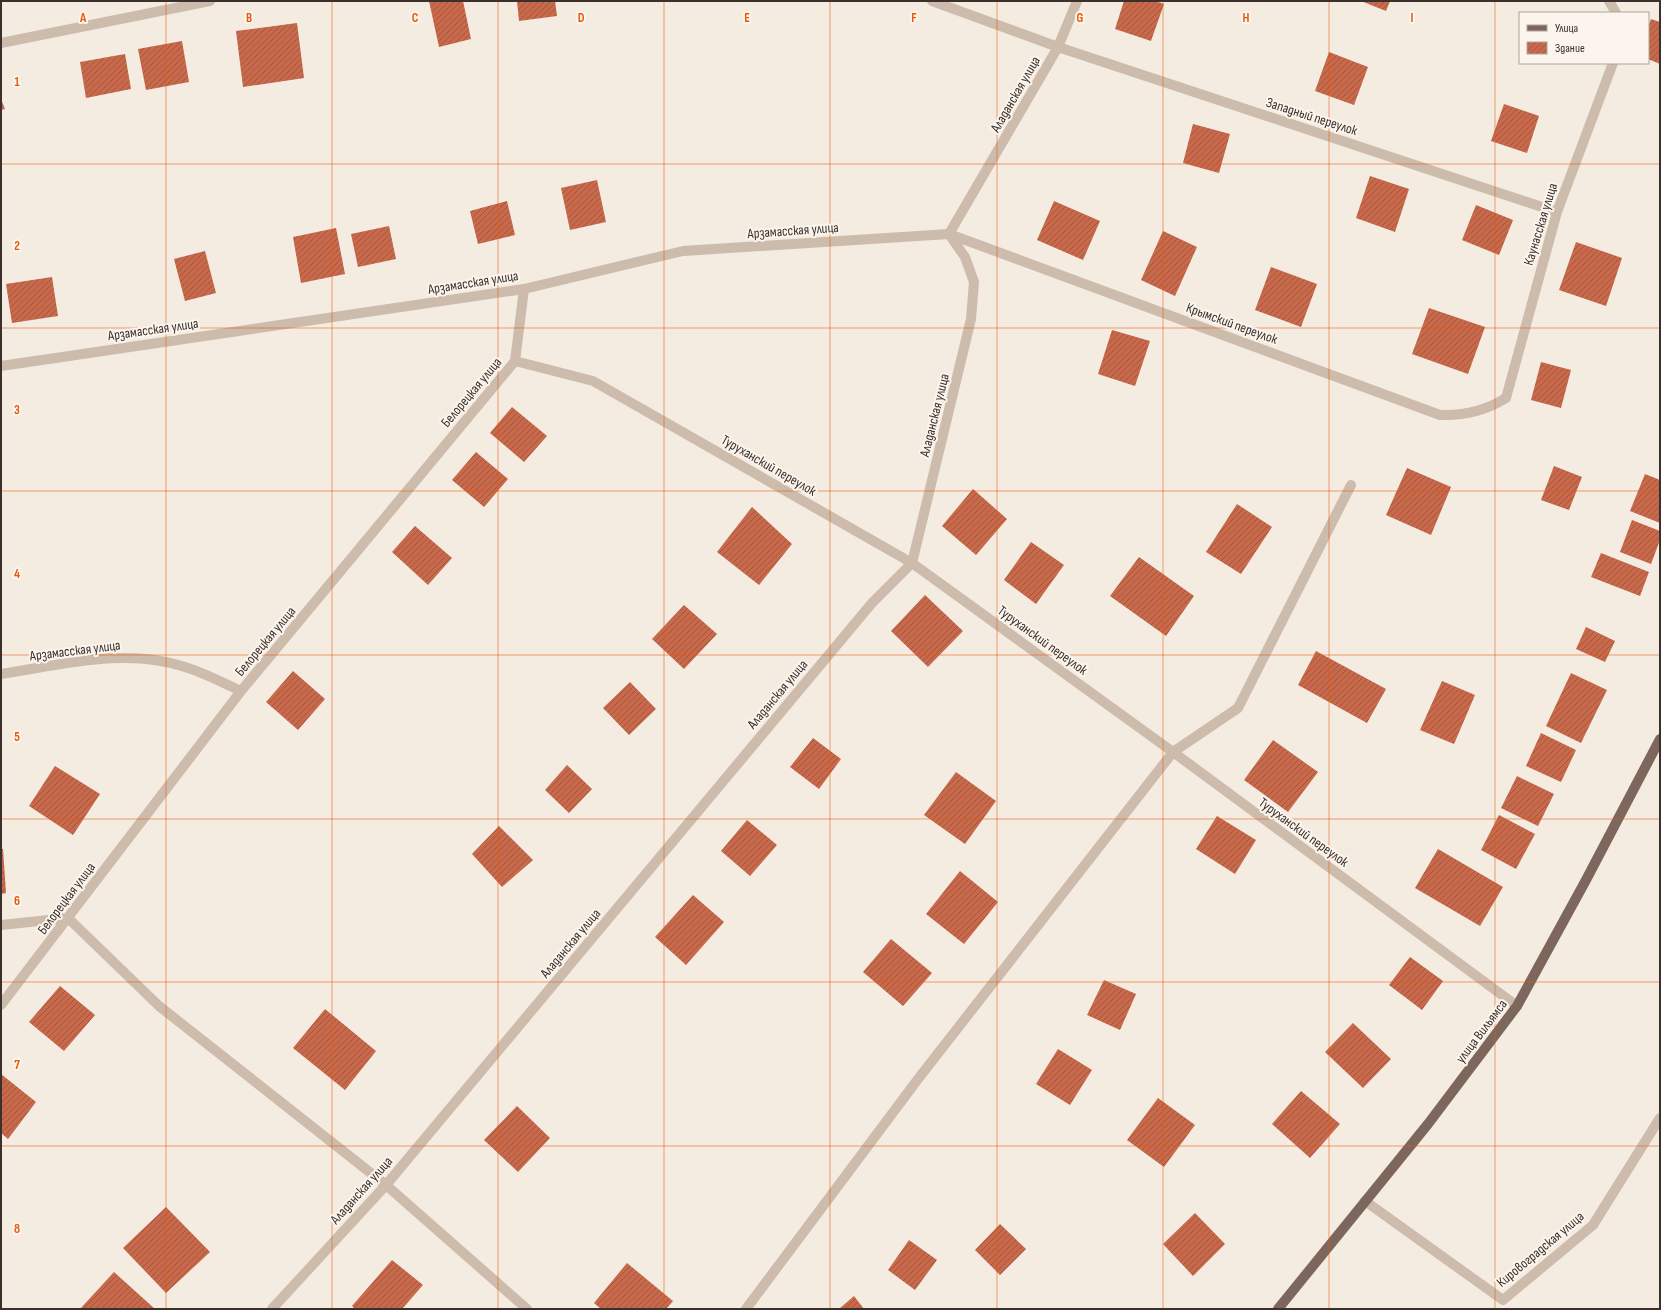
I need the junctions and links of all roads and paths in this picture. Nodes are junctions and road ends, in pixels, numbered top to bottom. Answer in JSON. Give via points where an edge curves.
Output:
{"nodes":[{"id":1,"x":210,"y":1,"type":"edge"},
{"id":2,"x":932,"y":1,"type":"edge"},
{"id":3,"x":1077,"y":1,"type":"edge"},
{"id":4,"x":1609,"y":1,"type":"edge"},
{"id":5,"x":1615,"y":12,"type":"edge"},
{"id":6,"x":1,"y":43,"type":"edge"},
{"id":7,"x":1058,"y":47,"type":"junction"},
{"id":8,"x":1613,"y":64,"type":"edge"},
{"id":9,"x":1557,"y":212,"type":"junction"},
{"id":10,"x":949,"y":234,"type":"junction"},
{"id":11,"x":524,"y":289,"type":"junction"},
{"id":12,"x":515,"y":361,"type":"junction"},
{"id":13,"x":1,"y":366,"type":"edge"},
{"id":14,"x":1506,"y":398,"type":"joint"},
{"id":15,"x":1351,"y":485,"type":"dead end"},
{"id":16,"x":912,"y":563,"type":"junction"},
{"id":17,"x":1,"y":674,"type":"edge"},
{"id":18,"x":241,"y":691,"type":"junction"},
{"id":19,"x":1660,"y":739,"type":"edge"},
{"id":20,"x":1173,"y":752,"type":"junction"},
{"id":21,"x":68,"y":918,"type":"junction"},
{"id":22,"x":1,"y":925,"type":"edge"},
{"id":23,"x":1,"y":1005,"type":"edge"},
{"id":24,"x":1517,"y":1006,"type":"junction"},
{"id":25,"x":1660,"y":1118,"type":"edge"},
{"id":26,"x":386,"y":1185,"type":"junction"},
{"id":27,"x":1365,"y":1201,"type":"junction"},
{"id":28,"x":272,"y":1309,"type":"edge"},
{"id":29,"x":527,"y":1309,"type":"edge"},
{"id":30,"x":746,"y":1309,"type":"edge"},
{"id":31,"x":1278,"y":1309,"type":"edge"}],
"edges":[{"from":1,"to":6,"type":"street"},
{"from":2,"to":7,"type":"street","name":"Западный переулок"},
{"from":3,"to":7,"type":"street","name":"Аладанская улица"},
{"from":4,"to":5,"type":"street"},
{"from":7,"to":9,"type":"street","name":"Западный переулок"},
{"from":7,"to":10,"type":"street","name":"Аладанская улица"},
{"from":8,"to":9,"type":"street","name":"Каунасская улица"},
{"from":9,"to":14,"type":"street","name":"Каунасская улица"},
{"from":10,"to":11,"type":"street","name":"Арзамасская улица","via":[[683,251]]},
{"from":10,"to":14,"type":"street","name":"Крымский переулок","via":[[1440,415],[1458,416],[1476,412],[1494,406]]},
{"from":10,"to":16,"type":"street","name":"Аладанская улица","via":[[966,257],[974,282],[971,319]]},
{"from":11,"to":12,"type":"street","name":"Белорецкая улица"},
{"from":11,"to":13,"type":"street","name":"Арзамасская улица"},
{"from":12,"to":16,"type":"street","name":"Туруханский переулок","via":[[593,380]]},
{"from":12,"to":18,"type":"street","name":"Белорецкая улица"},
{"from":15,"to":20,"type":"street","via":[[1238,708]]},
{"from":16,"to":20,"type":"street","name":"Туруханский переулок"},
{"from":16,"to":26,"type":"street","name":"Аладанская улица","via":[[866,609]]},
{"from":17,"to":18,"type":"street","name":"Арзамасская улица","via":[[103,658],[143,658],[185,666]]},
{"from":18,"to":21,"type":"street","name":"Белорецкая улица"},
{"from":19,"to":24,"type":"main road","name":"улица Вильямса"},
{"from":20,"to":24,"type":"street","name":"Туруханский переулок"},
{"from":20,"to":30,"type":"street","via":[[918,1079]]},
{"from":21,"to":22,"type":"street"},
{"from":21,"to":23,"type":"street","name":"Белорецкая улица"},
{"from":21,"to":26,"type":"street","via":[[158,1006]]},
{"from":24,"to":27,"type":"main road","name":"улица Вильямса","via":[[1428,1124]]},
{"from":25,"to":27,"type":"street","name":"Кировоградская улица","via":[[1593,1225],[1503,1300]]},
{"from":26,"to":28,"type":"street","name":"Аладанская улица"},
{"from":26,"to":29,"type":"street"},
{"from":27,"to":31,"type":"main road","name":"улица Вильямса"}]}
